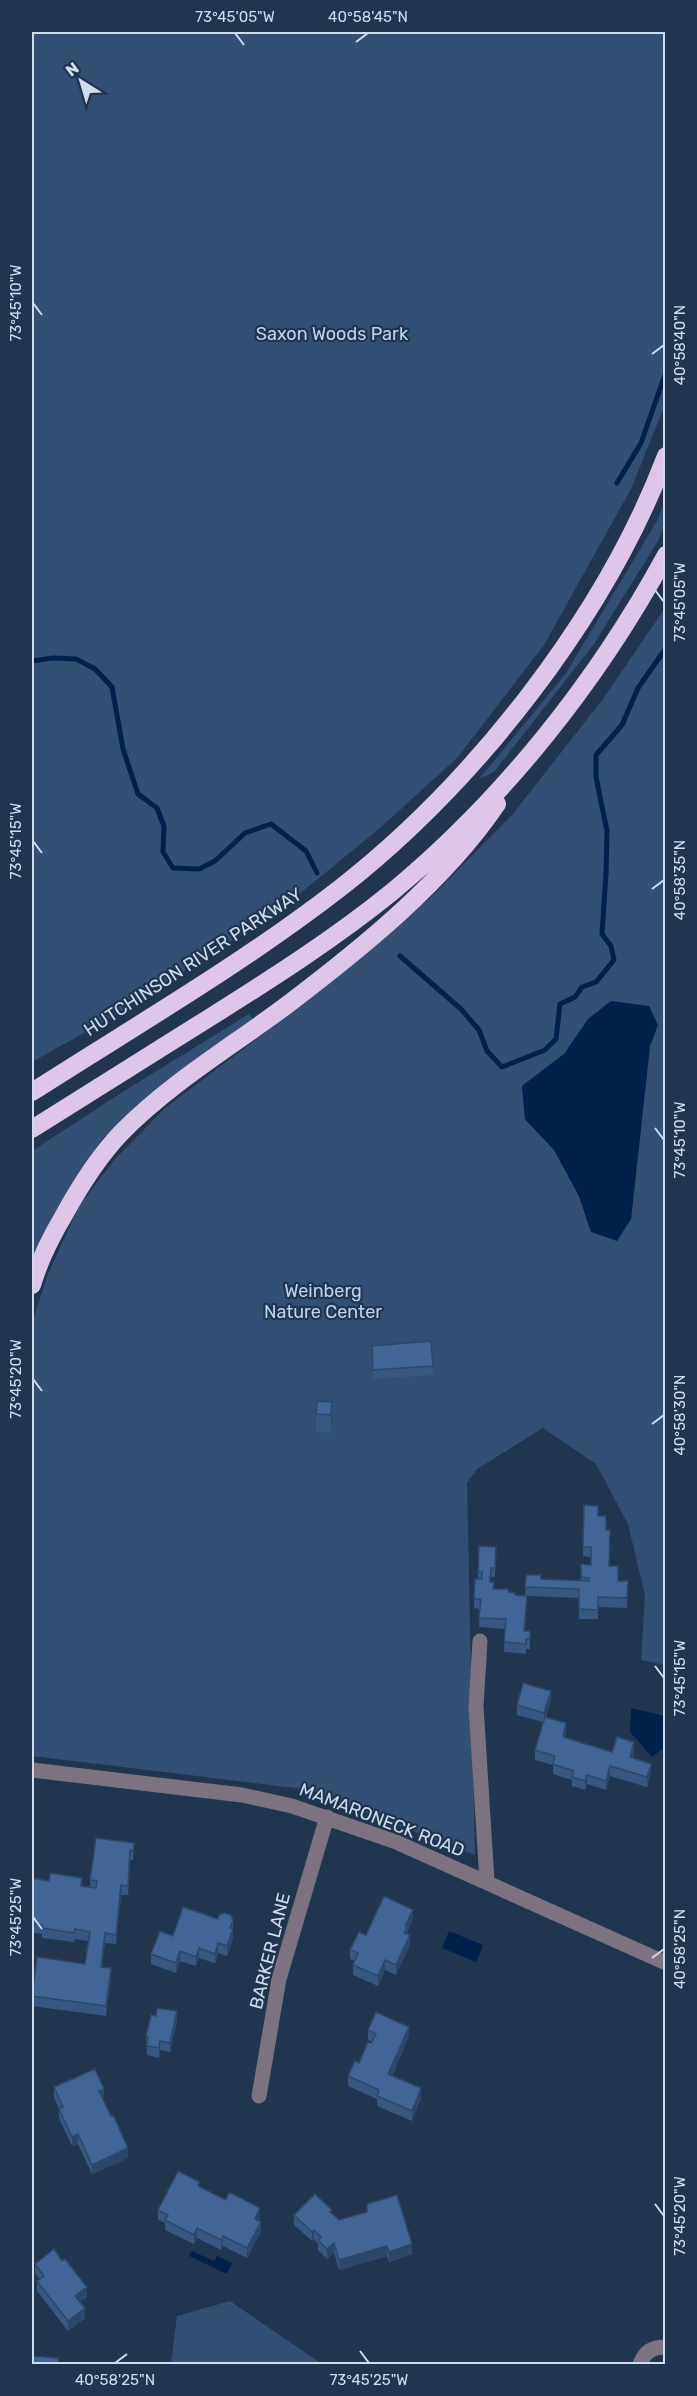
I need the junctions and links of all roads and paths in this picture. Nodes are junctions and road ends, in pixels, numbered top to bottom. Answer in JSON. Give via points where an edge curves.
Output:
{"nodes":[{"id":1,"x":666,"y":456,"type":"edge"},
{"id":2,"x":666,"y":555,"type":"edge"},
{"id":3,"x":534,"y":749,"type":"junction"},
{"id":4,"x":32,"y":1092,"type":"edge"},
{"id":5,"x":32,"y":1129,"type":"edge"},
{"id":6,"x":32,"y":1285,"type":"edge"},
{"id":7,"x":480,"y":1641,"type":"dead end"},
{"id":8,"x":32,"y":1770,"type":"edge"},
{"id":9,"x":327,"y":1817,"type":"junction"},
{"id":10,"x":487,"y":1881,"type":"junction"},
{"id":11,"x":666,"y":1963,"type":"edge"},
{"id":12,"x":259,"y":2096,"type":"dead end"},
{"id":13,"x":666,"y":2347,"type":"edge"},
{"id":14,"x":640,"y":2364,"type":"edge"}],
"edges":[{"from":1,"to":4,"type":"highway","name":"HUTCHINSON RIVER PARKWAY","via":[[636,522],[566,642],[485,748],[440,797],[365,867],[281,932]]},
{"from":2,"to":3,"type":"highway","via":[[614,643]]},
{"from":3,"to":5,"type":"highway","via":[[443,846],[365,913],[284,970]]},
{"from":3,"to":6,"type":"highway","via":[[482,825],[422,891],[322,978],[171,1089],[120,1135],[76,1192]]},
{"from":7,"to":10,"type":"street","via":[[476,1706]]},
{"from":8,"to":9,"type":"street","name":"MAMARONECK ROAD","via":[[242,1795]]},
{"from":9,"to":10,"type":"street","name":"MAMARONECK ROAD"},
{"from":9,"to":12,"type":"street","name":"BARKER LANE","via":[[279,1979]]},
{"from":10,"to":11,"type":"street","name":"MAMARONECK ROAD"},
{"from":13,"to":14,"type":"street","via":[[650,2349]]}]}
